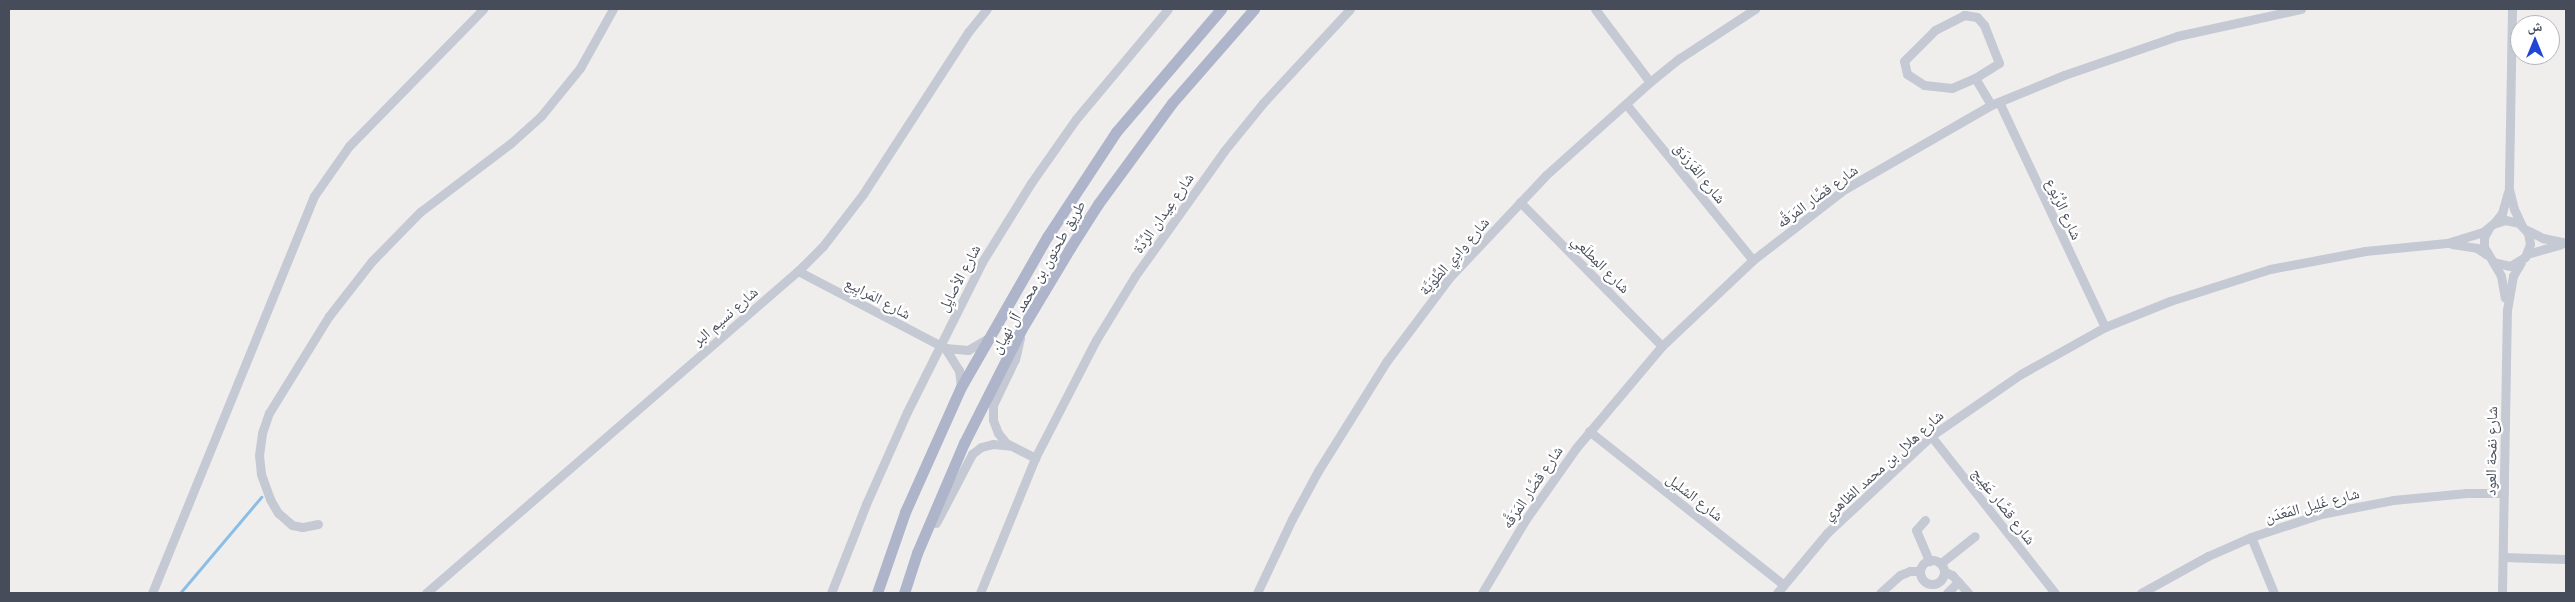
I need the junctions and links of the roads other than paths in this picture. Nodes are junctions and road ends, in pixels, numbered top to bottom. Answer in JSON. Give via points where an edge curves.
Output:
{"nodes":[{"id":1,"x":483,"y":9,"type":"edge"},
{"id":2,"x":613,"y":9,"type":"edge"},
{"id":3,"x":987,"y":9,"type":"edge"},
{"id":4,"x":1168,"y":9,"type":"edge"},
{"id":5,"x":1221,"y":9,"type":"edge"},
{"id":6,"x":1254,"y":9,"type":"edge"},
{"id":7,"x":1350,"y":9,"type":"edge"},
{"id":8,"x":1595,"y":9,"type":"edge"},
{"id":9,"x":1755,"y":9,"type":"edge"},
{"id":10,"x":2301,"y":9,"type":"edge"},
{"id":11,"x":2512,"y":9,"type":"edge"},
{"id":12,"x":1975,"y":78,"type":"junction"},
{"id":13,"x":1650,"y":82,"type":"junction"},
{"id":14,"x":1626,"y":104,"type":"junction"},
{"id":15,"x":1995,"y":104,"type":"junction"},
{"id":16,"x":2509,"y":189,"type":"junction"},
{"id":17,"x":1520,"y":202,"type":"junction"},
{"id":18,"x":2491,"y":226,"type":"junction"},
{"id":19,"x":2524,"y":227,"type":"junction"},
{"id":20,"x":2447,"y":243,"type":"junction"},
{"id":21,"x":2565,"y":243,"type":"edge"},
{"id":22,"x":2525,"y":257,"type":"junction"},
{"id":23,"x":2490,"y":259,"type":"junction"},
{"id":24,"x":1752,"y":260,"type":"junction"},
{"id":25,"x":798,"y":271,"type":"junction"},
{"id":26,"x":2507,"y":310,"type":"junction"},
{"id":27,"x":2105,"y":327,"type":"junction"},
{"id":28,"x":1021,"y":330,"type":"junction"},
{"id":29,"x":987,"y":338,"type":"junction"},
{"id":30,"x":1662,"y":346,"type":"junction"},
{"id":31,"x":942,"y":347,"type":"junction"},
{"id":32,"x":961,"y":387,"type":"junction"},
{"id":33,"x":1589,"y":431,"type":"junction"},
{"id":34,"x":1931,"y":436,"type":"junction"},
{"id":35,"x":1011,"y":446,"type":"junction"},
{"id":36,"x":1035,"y":458,"type":"junction"},
{"id":37,"x":2504,"y":493,"type":"junction"},
{"id":38,"x":1925,"y":520,"type":"dead end"},
{"id":39,"x":318,"y":524,"type":"dead end"},
{"id":40,"x":1975,"y":536,"type":"dead end"},
{"id":41,"x":2251,"y":537,"type":"junction"},
{"id":42,"x":917,"y":552,"type":"junction"},
{"id":43,"x":2503,"y":557,"type":"junction"},
{"id":44,"x":2566,"y":559,"type":"edge"},
{"id":45,"x":1929,"y":561,"type":"junction"},
{"id":46,"x":1943,"y":567,"type":"junction"},
{"id":47,"x":1920,"y":571,"type":"junction"},
{"id":48,"x":1958,"y":582,"type":"junction"},
{"id":49,"x":1784,"y":585,"type":"junction"},
{"id":50,"x":152,"y":593,"type":"edge"},
{"id":51,"x":426,"y":593,"type":"edge"},
{"id":52,"x":831,"y":593,"type":"edge"},
{"id":53,"x":877,"y":593,"type":"edge"},
{"id":54,"x":904,"y":593,"type":"edge"},
{"id":55,"x":980,"y":593,"type":"edge"},
{"id":56,"x":1257,"y":593,"type":"edge"},
{"id":57,"x":1482,"y":593,"type":"edge"},
{"id":58,"x":1777,"y":593,"type":"edge"},
{"id":59,"x":1880,"y":593,"type":"edge"},
{"id":60,"x":1948,"y":593,"type":"edge"},
{"id":61,"x":1968,"y":593,"type":"edge"},
{"id":62,"x":2055,"y":593,"type":"edge"},
{"id":63,"x":2141,"y":593,"type":"edge"},
{"id":64,"x":2274,"y":593,"type":"edge"},
{"id":65,"x":2502,"y":593,"type":"edge"}],
"edges":[{"from":1,"to":50,"type":"street","via":[[349,146],[314,196]]},
{"from":2,"to":39,"type":"street","via":[[580,68],[541,116],[511,143],[420,212],[372,261],[329,316],[269,412],[259,455],[261,474],[270,499],[292,525]]},
{"from":3,"to":25,"type":"street","name":"شارع نسيم البر","via":[[969,31],[845,221]]},
{"from":4,"to":31,"type":"street","name":"شارع الأصايِل","via":[[1076,119],[1031,183],[982,262]]},
{"from":5,"to":29,"type":"main road","name":"طريق طحنون بن محمد آل نهيان","via":[[1116,132],[1046,237]]},
{"from":6,"to":28,"type":"main road","name":"طريق طحنون بن محمد آل نهيان","via":[[1172,103],[1134,153],[1098,204]]},
{"from":7,"to":36,"type":"street","name":"شارع عِيدان الرَّدَّة","via":[[1262,103],[1192,194],[1135,276],[1096,340]]},
{"from":8,"to":13,"type":"street"},
{"from":9,"to":13,"type":"street","name":"شارع وادِي الطِّوَيَّة","via":[[1680,58]]},
{"from":10,"to":15,"type":"street","name":"شارع قصَّار المَرَقَّه","via":[[2177,36],[2098,62]]},
{"from":11,"to":16,"type":"street"},
{"from":12,"to":12,"type":"street","via":[[1999,62],[1977,16],[1964,15],[1934,30],[1904,61],[1907,74],[1924,85],[1952,88]]},
{"from":12,"to":15,"type":"street","name":"شارع الرُّبُوع"},
{"from":13,"to":14,"type":"street","name":"شارع وادِي الطِّوَيَّة"},
{"from":14,"to":17,"type":"street","name":"شارع وادِي الطِّوَيَّة"},
{"from":14,"to":24,"type":"street","name":"شارع الفَرَزدَق"},
{"from":15,"to":24,"type":"street","name":"شارع قصَّار المَرَقَّه","via":[[1845,189]]},
{"from":15,"to":27,"type":"street","name":"شارع الرُّبُوع"},
{"from":16,"to":18,"type":"street","via":[[2502,213]]},
{"from":16,"to":19,"type":"street","via":[[2514,209]]},
{"from":17,"to":30,"type":"street","name":"شارع المِطلَعِي"},
{"from":17,"to":56,"type":"street","name":"شارع وادِي الطِّوَيَّة","via":[[1450,278],[1386,362],[1314,479]]},
{"from":18,"to":19,"type":"street","via":[[2506,220]]},
{"from":18,"to":20,"type":"street","name":"شارع هلال بن محمد الظاهري"},
{"from":18,"to":23,"type":"street","via":[[2484,242]]},
{"from":19,"to":21,"type":"street","via":[[2536,236]]},
{"from":19,"to":22,"type":"street","via":[[2530,244]]},
{"from":20,"to":23,"type":"street","name":"شارع هلال بن محمد الظاهري","via":[[2470,246]]},
{"from":20,"to":27,"type":"street","name":"شارع هلال بن محمد الظاهري","via":[[2366,251],[2270,269],[2170,301]]},
{"from":21,"to":22,"type":"street"},
{"from":22,"to":23,"type":"street","via":[[2510,266]]},
{"from":22,"to":26,"type":"street","name":"شارع نفحة العود","via":[[2513,276]]},
{"from":23,"to":26,"type":"street","name":"شارع نفحة العود","via":[[2501,276]]},
{"from":24,"to":30,"type":"street","name":"شارع قصَّار المَرَقَّه"},
{"from":25,"to":31,"type":"street","name":"شارع المَرابِيع"},
{"from":25,"to":51,"type":"street","name":"شارع نسيم البر"},
{"from":26,"to":37,"type":"street","name":"شارع نفحة العود"},
{"from":27,"to":34,"type":"street","name":"شارع هلال بن محمد الظاهري","via":[[2022,374]]},
{"from":28,"to":35,"type":"street","via":[[1017,352],[992,413],[998,433]]},
{"from":28,"to":42,"type":"main road","name":"طريق طحنون بن محمد آل نهيان","via":[[964,443]]},
{"from":29,"to":31,"type":"street","name":"شارع المَرابِيع","via":[[968,350]]},
{"from":29,"to":32,"type":"main road","name":"طريق طحنون بن محمد آل نهيان"},
{"from":30,"to":33,"type":"street","name":"شارع قصَّار المَرَقَّه"},
{"from":31,"to":32,"type":"street","name":"شارع المَرابِيع","via":[[959,370]]},
{"from":31,"to":52,"type":"street","name":"شارع الأصايِل","via":[[907,412]]},
{"from":32,"to":53,"type":"main road","name":"طريق طحنون بن محمد آل نهيان","via":[[905,512]]},
{"from":33,"to":49,"type":"street","name":"شارع الشليل"},
{"from":33,"to":57,"type":"street","name":"شارع قصَّار المَرَقَّه","via":[[1526,519]]},
{"from":34,"to":49,"type":"street","name":"شارع هلال بن محمد الظاهري","via":[[1827,534]]},
{"from":34,"to":62,"type":"street","name":"شارع قصَّار عَفِيج"},
{"from":35,"to":36,"type":"street"},
{"from":35,"to":42,"type":"street","via":[[993,444],[972,454],[929,537]]},
{"from":36,"to":55,"type":"street","name":"شارع عِيدان الرَّدَّة"},
{"from":37,"to":41,"type":"street","name":"شارع غَلِيل المَعَدَن","via":[[2393,500],[2321,514]]},
{"from":37,"to":43,"type":"street","name":"شارع نفحة العود"},
{"from":38,"to":45,"type":"street","via":[[1916,530]]},
{"from":40,"to":46,"type":"street"},
{"from":41,"to":63,"type":"street","name":"شارع غَلِيل المَعَدَن","via":[[2208,556]]},
{"from":41,"to":64,"type":"street"},
{"from":42,"to":54,"type":"main road","name":"طريق طحنون بن محمد آل نهيان"},
{"from":43,"to":44,"type":"street"},
{"from":43,"to":65,"type":"street","name":"شارع نفحة العود"},
{"from":45,"to":46,"type":"street","via":[[1938,561]]},
{"from":45,"to":47,"type":"street","via":[[1922,565]]},
{"from":46,"to":47,"type":"street","via":[[1942,579],[1936,583],[1924,580]]},
{"from":46,"to":48,"type":"street"},
{"from":47,"to":59,"type":"street","via":[[1900,575]]},
{"from":48,"to":60,"type":"street"},
{"from":48,"to":61,"type":"street"},
{"from":49,"to":58,"type":"street","name":"شارع هلال بن محمد الظاهري"}]}
